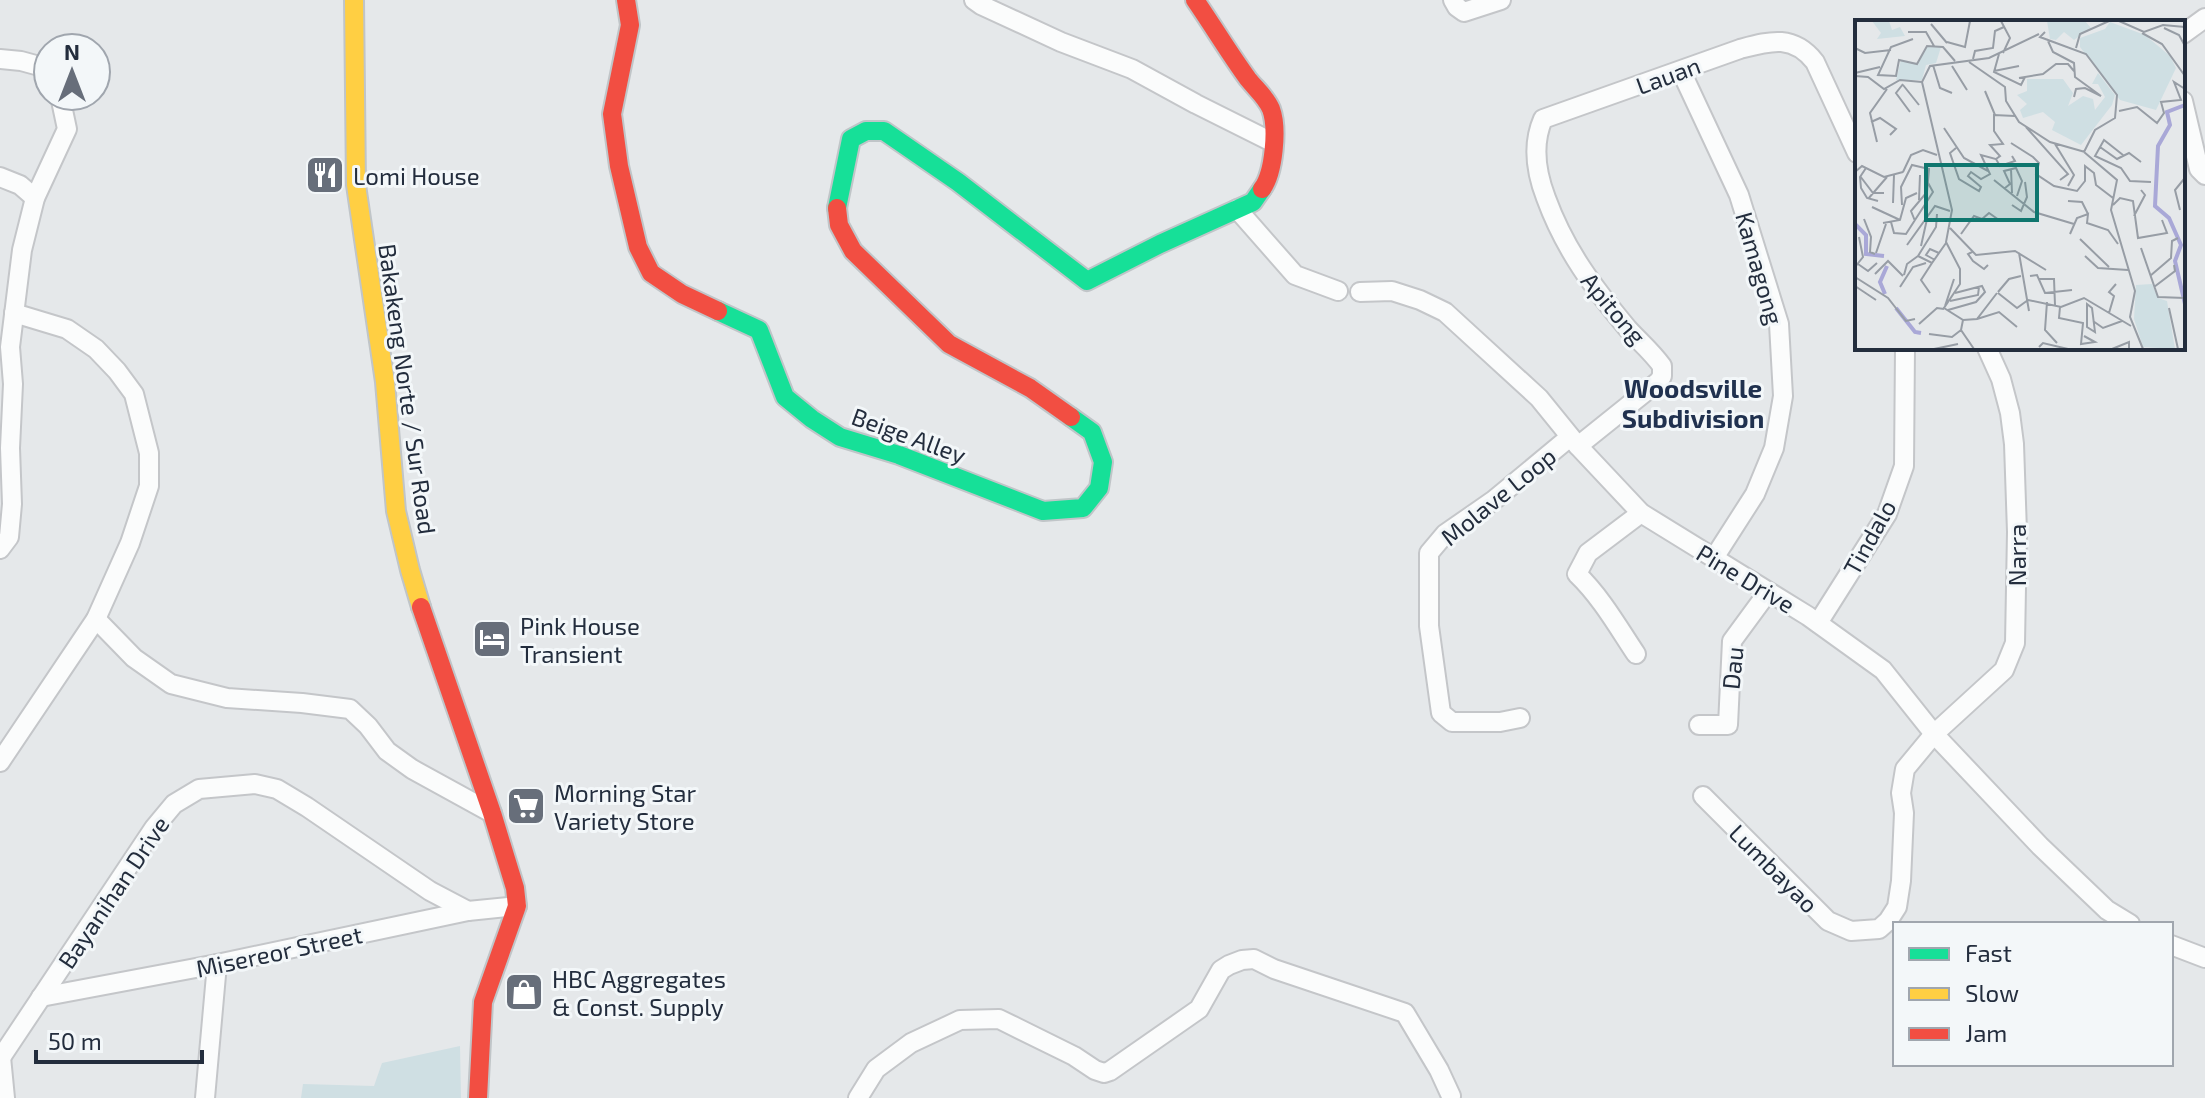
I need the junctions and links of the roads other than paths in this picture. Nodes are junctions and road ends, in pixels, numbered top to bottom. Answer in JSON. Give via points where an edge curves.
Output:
{"nodes":[{"id":1,"x":354,"y":0,"type":"edge"},
{"id":2,"x":626,"y":0,"type":"edge"},
{"id":3,"x":974,"y":0,"type":"edge"},
{"id":4,"x":1195,"y":0,"type":"edge"},
{"id":5,"x":1453,"y":0,"type":"edge"},
{"id":6,"x":1501,"y":0,"type":"edge"},
{"id":7,"x":2205,"y":18,"type":"edge"},
{"id":8,"x":2185,"y":33,"type":"edge"},
{"id":9,"x":0,"y":59,"type":"edge"},
{"id":10,"x":32,"y":64,"type":"edge"},
{"id":11,"x":1681,"y":71,"type":"junction"},
{"id":12,"x":2185,"y":110,"type":"edge"},
{"id":13,"x":63,"y":112,"type":"edge"},
{"id":14,"x":1536,"y":134,"type":"joint"},
{"id":15,"x":1274,"y":143,"type":"junction"},
{"id":16,"x":1855,"y":149,"type":"edge"},
{"id":17,"x":2205,"y":175,"type":"edge"},
{"id":18,"x":0,"y":177,"type":"edge"},
{"id":19,"x":35,"y":198,"type":"junction"},
{"id":20,"x":1237,"y":209,"type":"junction"},
{"id":21,"x":1338,"y":291,"type":"dead end"},
{"id":22,"x":1360,"y":292,"type":"dead end"},
{"id":23,"x":14,"y":313,"type":"junction"},
{"id":24,"x":1905,"y":350,"type":"edge"},
{"id":25,"x":1988,"y":350,"type":"edge"},
{"id":26,"x":1574,"y":442,"type":"junction"},
{"id":27,"x":1641,"y":513,"type":"junction"},
{"id":28,"x":0,"y":549,"type":"edge"},
{"id":29,"x":1714,"y":558,"type":"junction"},
{"id":30,"x":1768,"y":592,"type":"junction"},
{"id":31,"x":96,"y":619,"type":"junction"},
{"id":32,"x":1818,"y":623,"type":"junction"},
{"id":33,"x":1636,"y":654,"type":"dead end"},
{"id":34,"x":1520,"y":718,"type":"dead end"},
{"id":35,"x":1699,"y":725,"type":"dead end"},
{"id":36,"x":1934,"y":734,"type":"junction"},
{"id":37,"x":0,"y":762,"type":"edge"},
{"id":38,"x":1703,"y":796,"type":"dead end"},
{"id":39,"x":492,"y":813,"type":"junction"},
{"id":40,"x":517,"y":906,"type":"junction"},
{"id":41,"x":468,"y":911,"type":"junction"},
{"id":42,"x":2127,"y":922,"type":"edge"},
{"id":43,"x":2173,"y":946,"type":"edge"},
{"id":44,"x":2205,"y":958,"type":"edge"},
{"id":45,"x":217,"y":964,"type":"junction"},
{"id":46,"x":41,"y":997,"type":"junction"},
{"id":47,"x":1,"y":1058,"type":"edge"},
{"id":48,"x":1451,"y":1096,"type":"edge"},
{"id":49,"x":5,"y":1098,"type":"edge"},
{"id":50,"x":205,"y":1098,"type":"edge"},
{"id":51,"x":478,"y":1098,"type":"edge"},
{"id":52,"x":858,"y":1098,"type":"edge"}],
"edges":[{"from":1,"to":39,"type":"street","name":"Bakakeng Norte / Sur Road","via":[[356,185],[385,382],[396,511],[431,638]]},
{"from":2,"to":20,"type":"street","name":"Beige Alley","via":[[630,25],[612,114],[629,214],[651,273],[682,294],[759,330],[785,397],[840,437],[1043,511],[1083,508],[1099,488],[1103,462],[1092,432],[1030,388],[949,344],[853,251],[837,210],[851,139],[863,131],[884,131],[1087,281]]},
{"from":3,"to":15,"type":"street","via":[[1132,69]]},
{"from":4,"to":15,"type":"street","via":[[1266,100]]},
{"from":5,"to":6,"type":"street","via":[[1464,12]]},
{"from":7,"to":8,"type":"street"},
{"from":9,"to":10,"type":"street"},
{"from":11,"to":14,"type":"street","name":"Lauan","via":[[1543,119]]},
{"from":11,"to":16,"type":"street","name":"Lauan","via":[[1762,43],[1794,44],[1815,62]]},
{"from":11,"to":29,"type":"street","name":"Kamagong","via":[[1739,195],[1779,324],[1783,396],[1774,448],[1755,494]]},
{"from":12,"to":17,"type":"street"},
{"from":13,"to":19,"type":"street","via":[[67,129]]},
{"from":14,"to":26,"type":"street","name":"Apitong","via":[[1540,183],[1572,256],[1662,366],[1659,381]]},
{"from":15,"to":20,"type":"street","via":[[1268,181],[1253,202]]},
{"from":18,"to":19,"type":"street"},
{"from":19,"to":23,"type":"street"},
{"from":20,"to":21,"type":"street","via":[[1295,275]]},
{"from":22,"to":26,"type":"street","name":"Pine Drive","via":[[1392,291],[1445,312],[1539,398]]},
{"from":23,"to":28,"type":"street","via":[[12,504],[9,537]]},
{"from":23,"to":31,"type":"street","via":[[67,329],[96,349],[134,394],[149,453],[149,486]]},
{"from":24,"to":32,"type":"street","name":"Tindalo","via":[[1904,466],[1887,514]]},
{"from":25,"to":36,"type":"street","name":"Narra","via":[[2001,379],[2014,444],[2015,643],[2004,670]]},
{"from":26,"to":27,"type":"street","name":"Pine Drive"},
{"from":26,"to":34,"type":"street","name":"Molave Loop","via":[[1445,534],[1429,553],[1429,626],[1441,713],[1452,722]]},
{"from":27,"to":29,"type":"street","name":"Pine Drive"},
{"from":27,"to":33,"type":"street","via":[[1588,553],[1577,574]]},
{"from":29,"to":30,"type":"street","name":"Pine Drive"},
{"from":30,"to":32,"type":"street","name":"Pine Drive"},
{"from":30,"to":35,"type":"street","name":"Dau","via":[[1732,641],[1728,725]]},
{"from":31,"to":37,"type":"street"},
{"from":31,"to":39,"type":"street","via":[[134,658],[171,684],[227,698],[350,709],[387,751]]},
{"from":32,"to":36,"type":"street","name":"Pine Drive","via":[[1883,670]]},
{"from":36,"to":38,"type":"street","name":"Lumbayao","via":[[1905,769],[1897,907],[1879,929],[1851,931],[1828,921]]},
{"from":36,"to":42,"type":"street","name":"Pine Drive","via":[[2040,846]]},
{"from":39,"to":40,"type":"street","name":"Bakakeng Norte / Sur Road"},
{"from":40,"to":41,"type":"street","name":"Misereor Street"},
{"from":40,"to":51,"type":"street","via":[[483,1002]]},
{"from":41,"to":45,"type":"street","name":"Misereor Street"},
{"from":41,"to":46,"type":"street","name":"Bayanihan Drive","via":[[277,789],[255,784],[199,789],[174,804],[154,828]]},
{"from":43,"to":44,"type":"street"},
{"from":45,"to":46,"type":"street","name":"Misereor Street"},
{"from":45,"to":50,"type":"street"},
{"from":46,"to":47,"type":"street","name":"Bayanihan Drive"},
{"from":47,"to":49,"type":"street"},
{"from":48,"to":52,"type":"street","via":[[1405,1013],[1254,959],[1221,970],[1199,1009],[1110,1071],[1095,1070],[999,1019],[960,1020],[911,1043],[876,1069]]}]}
